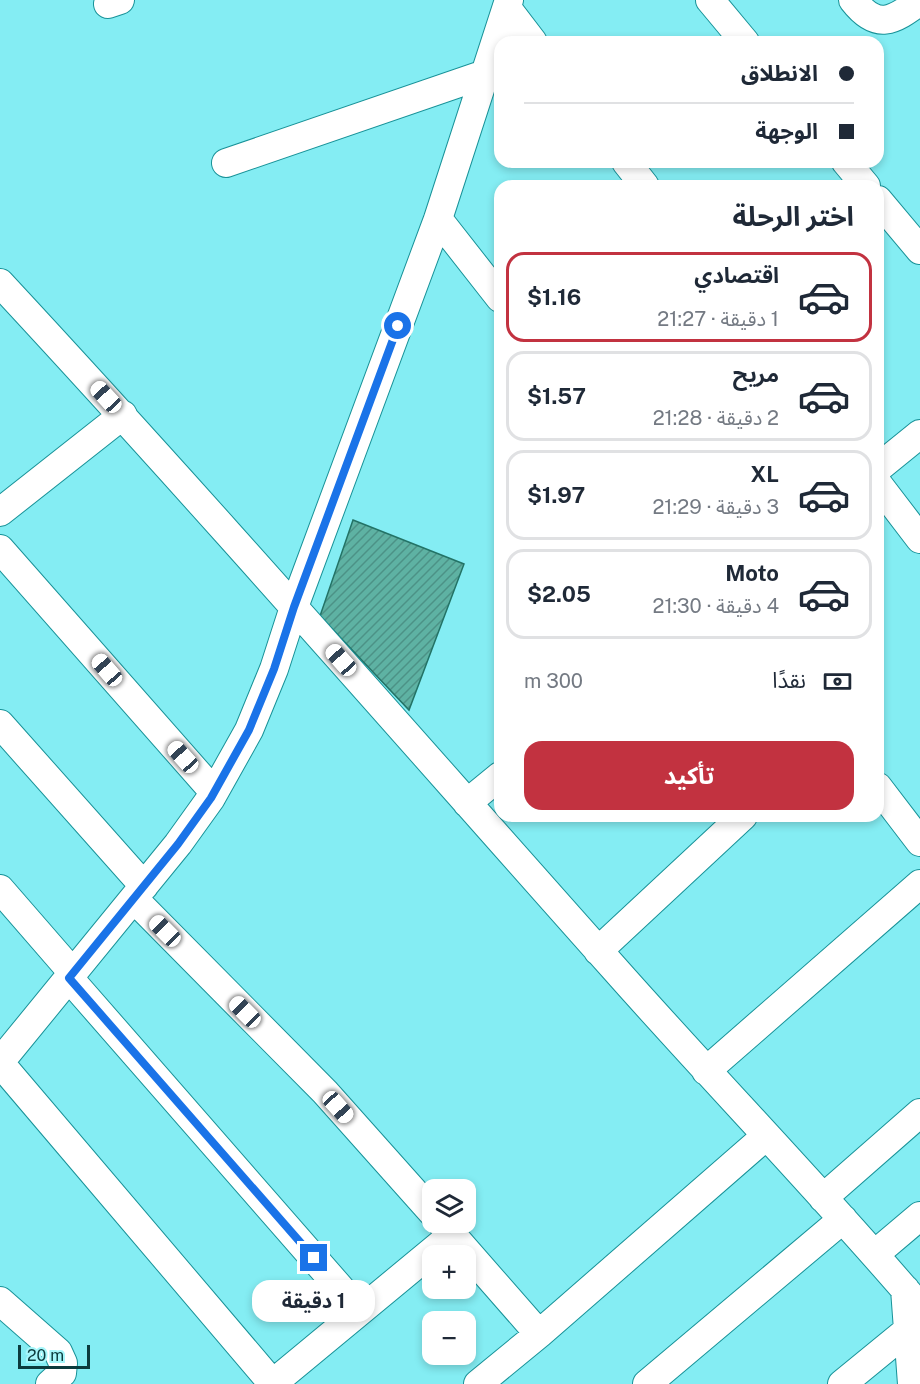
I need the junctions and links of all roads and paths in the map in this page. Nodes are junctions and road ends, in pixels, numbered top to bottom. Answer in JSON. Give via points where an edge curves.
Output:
{"nodes":[{"id":1,"x":710,"y":0,"type":"edge"},
{"id":2,"x":853,"y":0,"type":"edge"},
{"id":3,"x":920,"y":1,"type":"edge"},
{"id":4,"x":508,"y":4,"type":"edge"},
{"id":5,"x":497,"y":36,"type":"edge"},
{"id":6,"x":529,"y":36,"type":"edge"},
{"id":7,"x":740,"y":36,"type":"edge"},
{"id":8,"x":494,"y":47,"type":"edge"},
{"id":9,"x":485,"y":74,"type":"junction"},
{"id":10,"x":226,"y":163,"type":"dead end"},
{"id":11,"x":631,"y":168,"type":"edge"},
{"id":12,"x":851,"y":168,"type":"edge"},
{"id":13,"x":640,"y":180,"type":"edge"},
{"id":14,"x":861,"y":180,"type":"edge"},
{"id":15,"x":884,"y":207,"type":"edge"},
{"id":16,"x":438,"y":219,"type":"junction"},
{"id":17,"x":920,"y":250,"type":"edge"},
{"id":18,"x":0,"y":283,"type":"edge"},
{"id":19,"x":494,"y":290,"type":"edge"},
{"id":20,"x":123,"y":416,"type":"junction"},
{"id":21,"x":920,"y":434,"type":"edge"},
{"id":22,"x":884,"y":463,"type":"edge"},
{"id":23,"x":884,"y":492,"type":"edge"},
{"id":24,"x":0,"y":512,"type":"edge"},
{"id":25,"x":920,"y":539,"type":"edge"},
{"id":26,"x":0,"y":549,"type":"edge"},
{"id":27,"x":294,"y":607,"type":"junction"},
{"id":28,"x":0,"y":724,"type":"edge"},
{"id":29,"x":494,"y":781,"type":"edge"},
{"id":30,"x":214,"y":792,"type":"junction"},
{"id":31,"x":884,"y":795,"type":"edge"},
{"id":32,"x":467,"y":803,"type":"junction"},
{"id":33,"x":737,"y":822,"type":"edge"},
{"id":34,"x":920,"y":842,"type":"edge"},
{"id":35,"x":920,"y":884,"type":"edge"},
{"id":36,"x":0,"y":889,"type":"edge"},
{"id":37,"x":139,"y":893,"type":"junction"},
{"id":38,"x":598,"y":951,"type":"junction"},
{"id":39,"x":71,"y":976,"type":"junction"},
{"id":40,"x":0,"y":1063,"type":"edge"},
{"id":41,"x":706,"y":1071,"type":"junction"},
{"id":42,"x":920,"y":1113,"type":"edge"},
{"id":43,"x":766,"y":1136,"type":"junction"},
{"id":44,"x":823,"y":1198,"type":"junction"},
{"id":45,"x":422,"y":1201,"type":"edge"},
{"id":46,"x":920,"y":1216,"type":"edge"},
{"id":47,"x":843,"y":1219,"type":"junction"},
{"id":48,"x":442,"y":1233,"type":"edge"},
{"id":49,"x":450,"y":1233,"type":"edge"},
{"id":50,"x":875,"y":1254,"type":"junction"},
{"id":51,"x":0,"y":1301,"type":"edge"},
{"id":52,"x":911,"y":1308,"type":"edge"},
{"id":53,"x":360,"y":1311,"type":"junction"},
{"id":54,"x":539,"y":1334,"type":"junction"},
{"id":55,"x":50,"y":1384,"type":"edge"},
{"id":56,"x":272,"y":1384,"type":"edge"},
{"id":57,"x":478,"y":1384,"type":"edge"},
{"id":58,"x":647,"y":1384,"type":"edge"},
{"id":59,"x":842,"y":1384,"type":"edge"},
{"id":60,"x":912,"y":1384,"type":"edge"}],
"edges":[{"from":1,"to":7,"type":"street"},
{"from":2,"to":3,"type":"street","via":[[869,16],[880,20],[901,15]]},
{"from":4,"to":5,"type":"street"},
{"from":4,"to":6,"type":"street"},
{"from":8,"to":9,"type":"street"},
{"from":9,"to":10,"type":"street"},
{"from":9,"to":16,"type":"street"},
{"from":11,"to":13,"type":"street"},
{"from":12,"to":14,"type":"street"},
{"from":15,"to":17,"type":"street"},
{"from":16,"to":19,"type":"street"},
{"from":16,"to":27,"type":"street"},
{"from":18,"to":20,"type":"street"},
{"from":20,"to":24,"type":"street"},
{"from":20,"to":27,"type":"street"},
{"from":21,"to":22,"type":"street"},
{"from":23,"to":25,"type":"street"},
{"from":26,"to":30,"type":"street"},
{"from":27,"to":30,"type":"street","via":[[249,730]]},
{"from":27,"to":32,"type":"street"},
{"from":28,"to":37,"type":"street"},
{"from":29,"to":32,"type":"street"},
{"from":30,"to":37,"type":"street"},
{"from":31,"to":34,"type":"street"},
{"from":32,"to":38,"type":"street"},
{"from":33,"to":38,"type":"street"},
{"from":35,"to":41,"type":"street"},
{"from":36,"to":39,"type":"street"},
{"from":37,"to":39,"type":"street"},
{"from":37,"to":45,"type":"street"},
{"from":38,"to":41,"type":"street"},
{"from":39,"to":40,"type":"street"},
{"from":39,"to":53,"type":"street"},
{"from":40,"to":56,"type":"street"},
{"from":41,"to":43,"type":"street"},
{"from":42,"to":44,"type":"street"},
{"from":43,"to":44,"type":"street"},
{"from":43,"to":54,"type":"street"},
{"from":44,"to":47,"type":"street"},
{"from":46,"to":50,"type":"street"},
{"from":47,"to":50,"type":"street"},
{"from":47,"to":58,"type":"street"},
{"from":48,"to":53,"type":"street"},
{"from":49,"to":54,"type":"street"},
{"from":50,"to":52,"type":"street"},
{"from":51,"to":55,"type":"street","via":[[58,1352],[62,1373]]},
{"from":52,"to":59,"type":"street"},
{"from":52,"to":60,"type":"street"},
{"from":53,"to":56,"type":"street"},
{"from":54,"to":57,"type":"street"}]}
